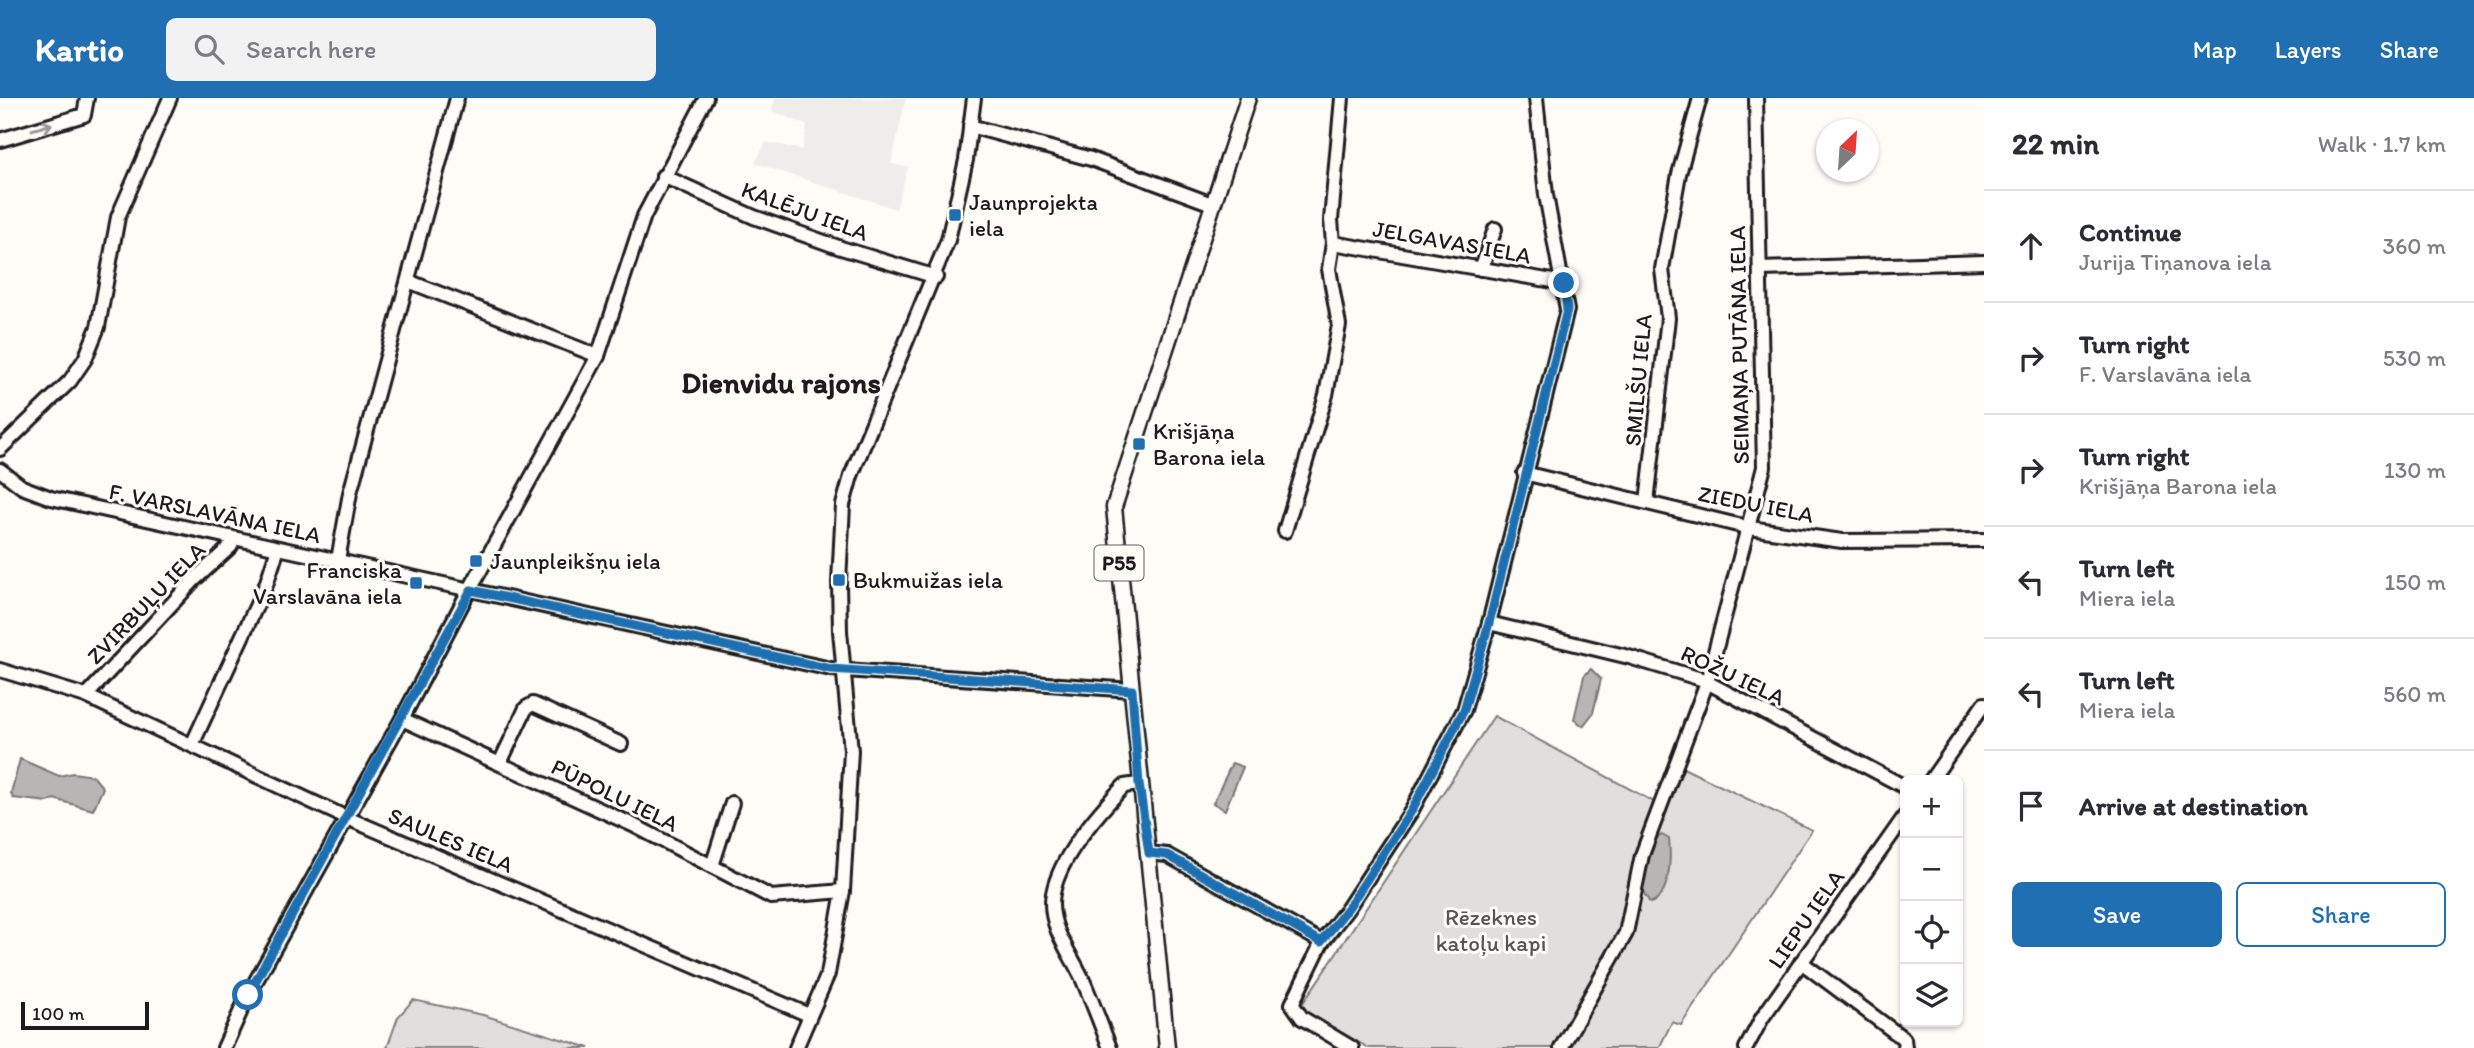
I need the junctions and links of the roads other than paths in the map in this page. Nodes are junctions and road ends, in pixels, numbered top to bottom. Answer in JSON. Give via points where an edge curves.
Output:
{"nodes":[{"id":1,"x":87,"y":98,"type":"edge"},
{"id":2,"x":170,"y":98,"type":"edge"},
{"id":3,"x":457,"y":98,"type":"edge"},
{"id":4,"x":706,"y":98,"type":"edge"},
{"id":5,"x":974,"y":98,"type":"edge"},
{"id":6,"x":1248,"y":98,"type":"edge"},
{"id":7,"x":1342,"y":98,"type":"edge"},
{"id":8,"x":1536,"y":98,"type":"edge"},
{"id":9,"x":1700,"y":98,"type":"edge"},
{"id":10,"x":1756,"y":98,"type":"edge"},
{"id":11,"x":970,"y":126,"type":"junction"},
{"id":12,"x":0,"y":139,"type":"edge"},
{"id":13,"x":663,"y":176,"type":"junction"},
{"id":14,"x":1212,"y":204,"type":"junction"},
{"id":15,"x":1495,"y":229,"type":"dead end"},
{"id":16,"x":1333,"y":243,"type":"junction"},
{"id":17,"x":1984,"y":262,"type":"edge"},
{"id":18,"x":1481,"y":269,"type":"junction"},
{"id":19,"x":1760,"y":270,"type":"junction"},
{"id":20,"x":936,"y":276,"type":"junction"},
{"id":21,"x":408,"y":281,"type":"junction"},
{"id":22,"x":1564,"y":283,"type":"junction"},
{"id":23,"x":598,"y":356,"type":"junction"},
{"id":24,"x":0,"y":449,"type":"edge"},
{"id":25,"x":0,"y":470,"type":"edge"},
{"id":26,"x":1524,"y":473,"type":"junction"},
{"id":27,"x":1647,"y":502,"type":"junction"},
{"id":28,"x":1751,"y":528,"type":"junction"},
{"id":29,"x":1285,"y":531,"type":"dead end"},
{"id":30,"x":234,"y":539,"type":"junction"},
{"id":31,"x":1984,"y":540,"type":"edge"},
{"id":32,"x":278,"y":548,"type":"junction"},
{"id":33,"x":338,"y":560,"type":"junction"},
{"id":34,"x":471,"y":590,"type":"junction"},
{"id":35,"x":1489,"y":623,"type":"junction"},
{"id":36,"x":0,"y":670,"type":"edge"},
{"id":37,"x":843,"y":671,"type":"junction"},
{"id":38,"x":1707,"y":682,"type":"junction"},
{"id":39,"x":1132,"y":690,"type":"junction"},
{"id":40,"x":86,"y":696,"type":"junction"},
{"id":41,"x":1984,"y":704,"type":"edge"},
{"id":42,"x":402,"y":719,"type":"junction"},
{"id":43,"x":621,"y":744,"type":"dead end"},
{"id":44,"x":192,"y":745,"type":"junction"},
{"id":45,"x":500,"y":763,"type":"junction"},
{"id":46,"x":1934,"y":775,"type":"edge"},
{"id":47,"x":1139,"y":784,"type":"junction"},
{"id":48,"x":1900,"y":784,"type":"edge"},
{"id":49,"x":732,"y":803,"type":"dead end"},
{"id":50,"x":347,"y":818,"type":"junction"},
{"id":51,"x":1900,"y":823,"type":"edge"},
{"id":52,"x":1149,"y":853,"type":"junction"},
{"id":53,"x":712,"y":866,"type":"junction"},
{"id":54,"x":843,"y":891,"type":"junction"},
{"id":55,"x":1321,"y":942,"type":"junction"},
{"id":56,"x":1801,"y":962,"type":"junction"},
{"id":57,"x":808,"y":1015,"type":"junction"},
{"id":58,"x":224,"y":1048,"type":"edge"},
{"id":59,"x":796,"y":1048,"type":"edge"},
{"id":60,"x":1110,"y":1048,"type":"edge"},
{"id":61,"x":1167,"y":1048,"type":"edge"},
{"id":62,"x":1352,"y":1048,"type":"edge"},
{"id":63,"x":1561,"y":1048,"type":"edge"},
{"id":64,"x":1746,"y":1048,"type":"edge"},
{"id":65,"x":1905,"y":1048,"type":"edge"}],
"edges":[{"from":12,"to":1,"type":"street","one_way":true,"via":[[84,115]]},
{"from":2,"to":24,"type":"street","via":[[118,217],[98,327],[85,359],[70,381]]},
{"from":3,"to":21,"type":"street"},
{"from":4,"to":13,"type":"street"},
{"from":5,"to":11,"type":"street"},
{"from":6,"to":14,"type":"main road","number":"P55"},
{"from":7,"to":16,"type":"street"},
{"from":8,"to":22,"type":"street","via":[[1546,195]]},
{"from":9,"to":27,"type":"street","name":"SMILŠU IELA","via":[[1679,174],[1662,269],[1668,318]]},
{"from":10,"to":19,"type":"street","name":"SEIMAŅA PUTĀNA IELA"},
{"from":11,"to":14,"type":"street","via":[[1091,159]]},
{"from":11,"to":20,"type":"street","via":[[958,200]]},
{"from":13,"to":20,"type":"street","name":"KALĒJU IELA","via":[[791,230]]},
{"from":13,"to":23,"type":"street","via":[[636,236]]},
{"from":14,"to":39,"type":"main road","number":"P55","via":[[1114,507]]},
{"from":15,"to":18,"type":"street"},
{"from":16,"to":18,"type":"street","name":"JELGAVAS IELA"},
{"from":16,"to":29,"type":"street","via":[[1329,269],[1339,325],[1326,395]]},
{"from":17,"to":19,"type":"street"},
{"from":18,"to":22,"type":"street","name":"JELGAVAS IELA"},
{"from":19,"to":28,"type":"street","name":"SEIMAŅA PUTĀNA IELA","via":[[1764,467]]},
{"from":20,"to":37,"type":"street","via":[[843,505],[839,595]]},
{"from":21,"to":23,"type":"street"},
{"from":21,"to":33,"type":"street","via":[[350,493]]},
{"from":22,"to":26,"type":"street","via":[[1567,310]]},
{"from":23,"to":34,"type":"street"},
{"from":25,"to":30,"type":"street","name":"F. VARSLAVĀNA IELA","via":[[22,487],[51,498]]},
{"from":26,"to":27,"type":"street","name":"ZIEDU IELA"},
{"from":26,"to":35,"type":"street"},
{"from":27,"to":28,"type":"street","name":"ZIEDU IELA"},
{"from":28,"to":31,"type":"street","name":"ZIEDU IELA","via":[[1842,541]]},
{"from":28,"to":38,"type":"street","name":"SEIMAŅA PUTĀNA IELA"},
{"from":30,"to":32,"type":"street","name":"F. VARSLAVĀNA IELA"},
{"from":30,"to":40,"type":"street","name":"ZVIRBUĻU IELA"},
{"from":32,"to":33,"type":"street","name":"F. VARSLAVĀNA IELA"},
{"from":32,"to":44,"type":"street","via":[[266,585]]},
{"from":33,"to":34,"type":"street","name":"F. VARSLAVĀNA IELA"},
{"from":34,"to":37,"type":"street","name":"F. VARSLAVĀNA IELA"},
{"from":34,"to":42,"type":"street"},
{"from":35,"to":38,"type":"street","name":"ROŽU IELA","via":[[1629,657]]},
{"from":35,"to":55,"type":"street","via":[[1464,710],[1412,810]]},
{"from":36,"to":40,"type":"street","name":"SAULES IELA"},
{"from":37,"to":39,"type":"street","name":"F. VARSLAVĀNA IELA"},
{"from":37,"to":54,"type":"street","via":[[851,751]]},
{"from":38,"to":48,"type":"street","name":"ROŽU IELA"},
{"from":38,"to":63,"type":"street","name":"SEIMAŅA PUTĀNA IELA","via":[[1642,855],[1626,933]]},
{"from":39,"to":47,"type":"main road","number":"P55"},
{"from":40,"to":44,"type":"street","name":"SAULES IELA"},
{"from":41,"to":46,"type":"street"},
{"from":42,"to":45,"type":"street","name":"PŪPOLU IELA"},
{"from":42,"to":50,"type":"street"},
{"from":43,"to":45,"type":"street","name":"PŪPOLU IELA","via":[[533,705],[526,708]]},
{"from":44,"to":50,"type":"street","name":"SAULES IELA"},
{"from":45,"to":53,"type":"street","name":"PŪPOLU IELA"},
{"from":47,"to":52,"type":"main road","number":"P55"},
{"from":47,"to":60,"type":"street","via":[[1124,786],[1085,832],[1060,872],[1053,895],[1055,923]]},
{"from":49,"to":53,"type":"street"},
{"from":50,"to":57,"type":"street","name":"SAULES IELA"},
{"from":50,"to":58,"type":"street","via":[[248,995]]},
{"from":51,"to":56,"type":"street","name":"LIEPU IELA"},
{"from":52,"to":55,"type":"street","via":[[1167,855]]},
{"from":52,"to":61,"type":"main road","number":"P55"},
{"from":53,"to":54,"type":"street","name":"PŪPOLU IELA","via":[[771,897]]},
{"from":54,"to":57,"type":"street","via":[[828,974]]},
{"from":55,"to":62,"type":"street","via":[[1292,1004],[1302,1017]]},
{"from":56,"to":64,"type":"street","name":"LIEPU IELA"},
{"from":56,"to":65,"type":"street","via":[[1903,1040]]},
{"from":57,"to":59,"type":"street"}]}
